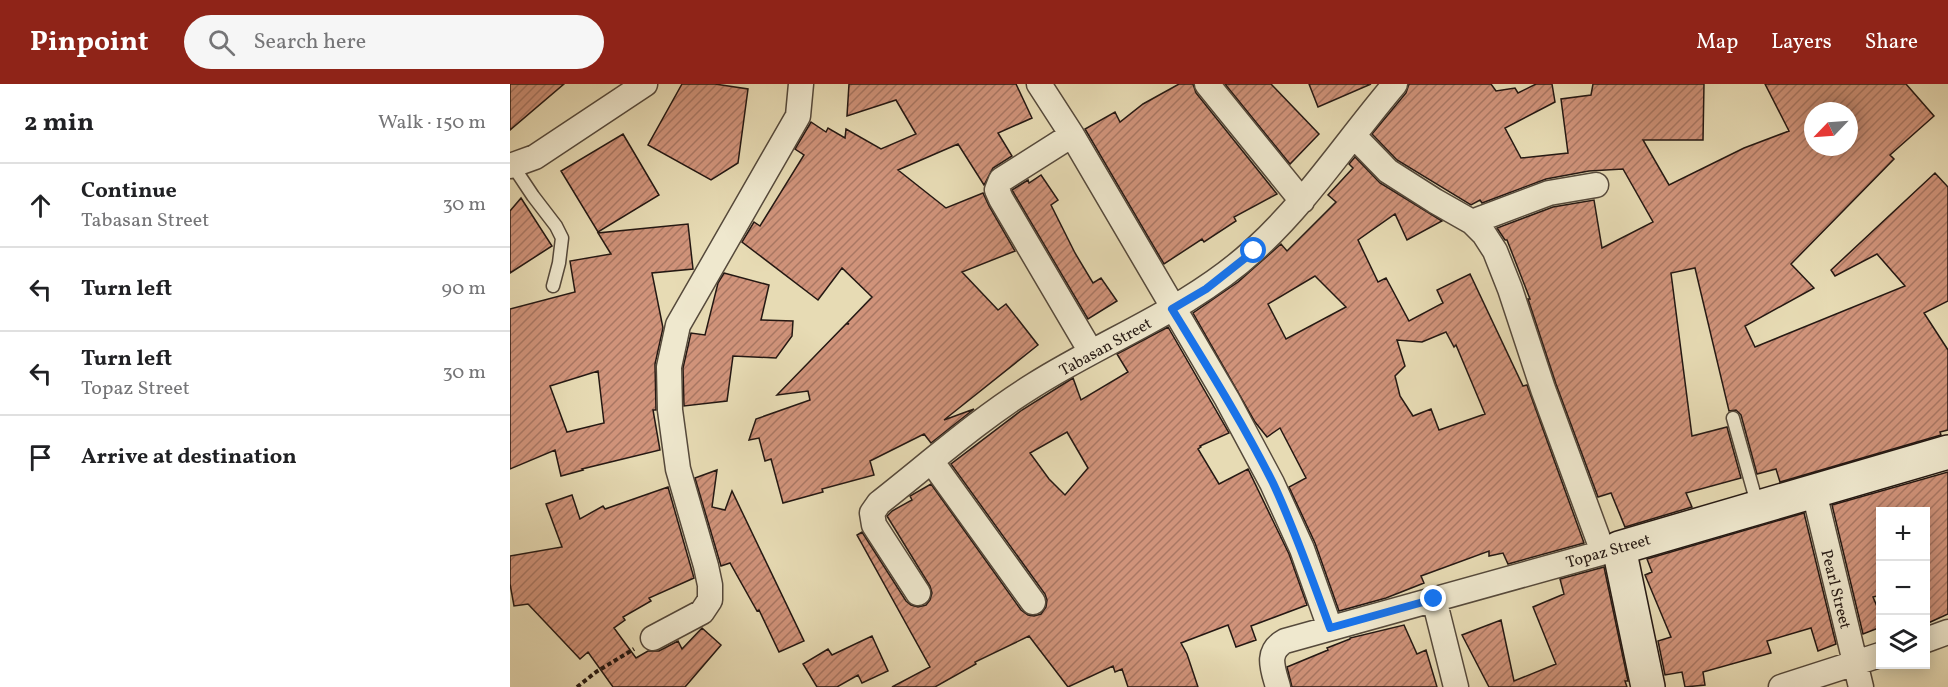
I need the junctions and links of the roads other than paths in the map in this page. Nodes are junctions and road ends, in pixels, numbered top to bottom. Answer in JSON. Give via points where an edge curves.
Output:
{"nodes":[{"id":1,"x":645,"y":84,"type":"edge"},
{"id":2,"x":801,"y":84,"type":"edge"},
{"id":3,"x":1039,"y":84,"type":"edge"},
{"id":4,"x":1207,"y":84,"type":"edge"},
{"id":5,"x":1384,"y":88,"type":"edge"},
{"id":6,"x":1072,"y":135,"type":"junction"},
{"id":7,"x":1354,"y":136,"type":"junction"},
{"id":8,"x":511,"y":166,"type":"edge"},
{"id":9,"x":1596,"y":185,"type":"dead end"},
{"id":10,"x":1302,"y":201,"type":"junction"},
{"id":11,"x":1472,"y":222,"type":"junction"},
{"id":12,"x":553,"y":286,"type":"dead end"},
{"id":13,"x":1172,"y":309,"type":"junction"},
{"id":14,"x":1091,"y":352,"type":"junction"},
{"id":15,"x":1733,"y":418,"type":"dead end"},
{"id":16,"x":1948,"y":452,"type":"edge"},
{"id":17,"x":932,"y":462,"type":"junction"},
{"id":18,"x":1814,"y":492,"type":"junction"},
{"id":19,"x":1758,"y":508,"type":"junction"},
{"id":20,"x":1611,"y":550,"type":"junction"},
{"id":21,"x":918,"y":593,"type":"dead end"},
{"id":22,"x":1434,"y":599,"type":"junction"},
{"id":23,"x":1033,"y":602,"type":"dead end"},
{"id":24,"x":1330,"y":628,"type":"junction"},
{"id":25,"x":1948,"y":633,"type":"edge"},
{"id":26,"x":653,"y":638,"type":"road end"},
{"id":27,"x":1930,"y":639,"type":"edge"},
{"id":28,"x":1876,"y":657,"type":"edge"},
{"id":29,"x":1855,"y":663,"type":"junction"},
{"id":30,"x":1278,"y":687,"type":"edge"},
{"id":31,"x":1456,"y":687,"type":"edge"},
{"id":32,"x":1648,"y":687,"type":"edge"},
{"id":33,"x":1781,"y":687,"type":"edge"},
{"id":34,"x":1861,"y":687,"type":"edge"}],
"edges":[{"from":1,"to":8,"type":"street","via":[[535,157]]},
{"from":2,"to":26,"type":"street","via":[[798,116],[678,325],[669,367],[670,410],[678,469],[706,566],[710,600],[702,612]]},
{"from":3,"to":6,"type":"street"},
{"from":4,"to":10,"type":"street"},
{"from":5,"to":7,"type":"street","name":"Tabasan Street"},
{"from":6,"to":13,"type":"street"},
{"from":6,"to":14,"type":"street","via":[[1001,180],[997,190]]},
{"from":7,"to":10,"type":"street","name":"Tabasan Street"},
{"from":7,"to":11,"type":"street","via":[[1388,171]]},
{"from":8,"to":12,"type":"lane","via":[[562,238]]},
{"from":9,"to":11,"type":"street","via":[[1549,193]]},
{"from":10,"to":13,"type":"street","name":"Tabasan Street","via":[[1254,251],[1206,289]]},
{"from":11,"to":20,"type":"street","via":[[1495,251],[1543,388]]},
{"from":13,"to":14,"type":"street","name":"Tabasan Street"},
{"from":13,"to":24,"type":"street","via":[[1272,483],[1302,549]]},
{"from":14,"to":17,"type":"street","name":"Tabasan Street","via":[[1034,385]]},
{"from":15,"to":19,"type":"lane"},
{"from":16,"to":18,"type":"street","name":"Topaz Street"},
{"from":17,"to":21,"type":"street","name":"Tabasan Street","via":[[879,503],[872,513],[874,525]]},
{"from":17,"to":23,"type":"street"},
{"from":18,"to":19,"type":"street","name":"Topaz Street"},
{"from":18,"to":29,"type":"street","name":"Pearl Street"},
{"from":19,"to":20,"type":"street","name":"Topaz Street"},
{"from":20,"to":22,"type":"street","name":"Topaz Street"},
{"from":20,"to":32,"type":"street"},
{"from":22,"to":24,"type":"street","name":"Topaz Street"},
{"from":22,"to":31,"type":"street"},
{"from":24,"to":30,"type":"street","name":"Topaz Street","via":[[1276,646],[1272,660]]},
{"from":25,"to":27,"type":"street"},
{"from":28,"to":29,"type":"street"},
{"from":29,"to":33,"type":"street"},
{"from":29,"to":34,"type":"street","name":"Pearl Street"}]}
